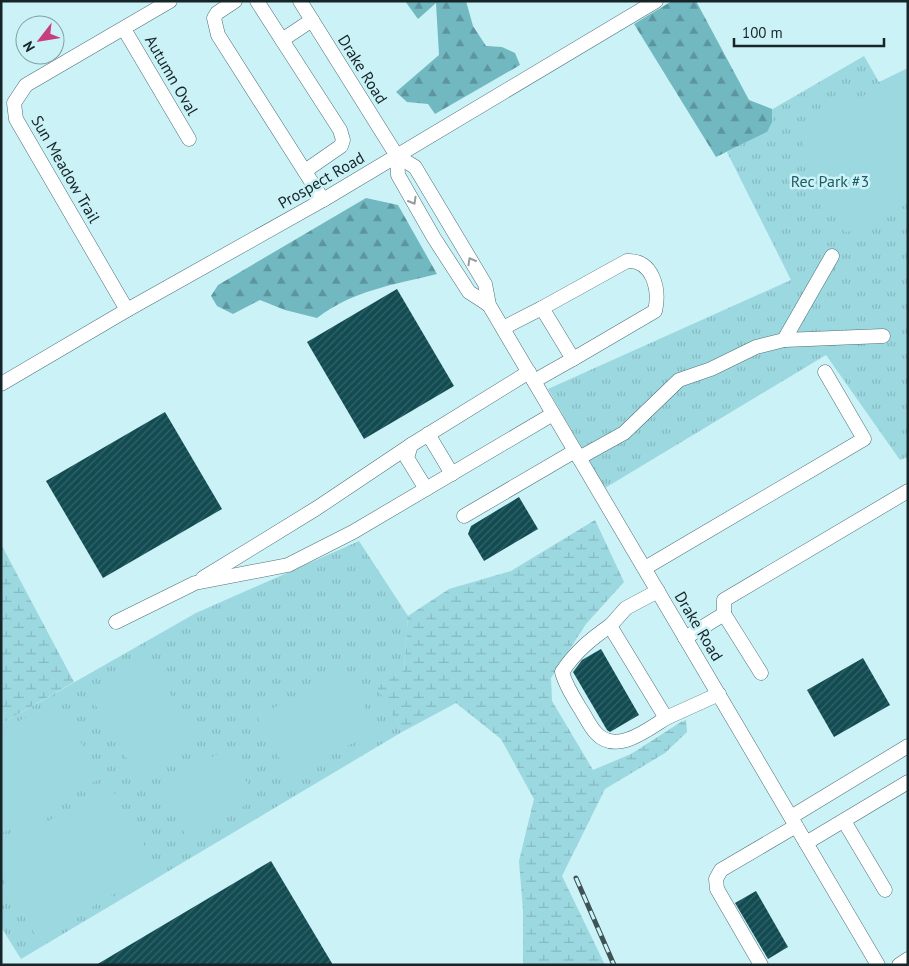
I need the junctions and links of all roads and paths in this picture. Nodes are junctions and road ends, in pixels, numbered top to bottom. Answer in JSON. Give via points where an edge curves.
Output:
{"nodes":[{"id":1,"x":170,"y":1,"type":"edge"},
{"id":2,"x":235,"y":1,"type":"edge"},
{"id":3,"x":257,"y":1,"type":"edge"},
{"id":4,"x":300,"y":1,"type":"edge"},
{"id":5,"x":656,"y":1,"type":"edge"},
{"id":6,"x":312,"y":20,"type":"junction"},
{"id":7,"x":124,"y":29,"type":"junction"},
{"id":8,"x":282,"y":40,"type":"junction"},
{"id":9,"x":189,"y":140,"type":"dead end"},
{"id":10,"x":397,"y":156,"type":"junction"},
{"id":11,"x":304,"y":171,"type":"junction"},
{"id":12,"x":323,"y":200,"type":"junction"},
{"id":13,"x":832,"y":256,"type":"dead end"},
{"id":14,"x":489,"y":306,"type":"junction"},
{"id":15,"x":542,"y":308,"type":"junction"},
{"id":16,"x":127,"y":310,"type":"junction"},
{"id":17,"x":503,"y":328,"type":"junction"},
{"id":18,"x":883,"y":336,"type":"dead end"},
{"id":19,"x":784,"y":340,"type":"junction"},
{"id":20,"x":573,"y":359,"type":"junction"},
{"id":21,"x":825,"y":372,"type":"dead end"},
{"id":22,"x":531,"y":376,"type":"junction"},
{"id":23,"x":1,"y":384,"type":"edge"},
{"id":24,"x":553,"y":414,"type":"junction"},
{"id":25,"x":428,"y":434,"type":"junction"},
{"id":26,"x":411,"y":445,"type":"junction"},
{"id":27,"x":577,"y":454,"type":"junction"},
{"id":28,"x":452,"y":474,"type":"junction"},
{"id":29,"x":426,"y":489,"type":"junction"},
{"id":30,"x":908,"y":491,"type":"edge"},
{"id":31,"x":464,"y":516,"type":"dead end"},
{"id":32,"x":645,"y":568,"type":"junction"},
{"id":33,"x":195,"y":584,"type":"junction"},
{"id":34,"x":658,"y":591,"type":"junction"},
{"id":35,"x":724,"y":614,"type":"junction"},
{"id":36,"x":116,"y":622,"type":"dead end"},
{"id":37,"x":611,"y":625,"type":"junction"},
{"id":38,"x":686,"y":638,"type":"junction"},
{"id":39,"x":761,"y":673,"type":"dead end"},
{"id":40,"x":719,"y":694,"type":"junction"},
{"id":41,"x":666,"y":718,"type":"junction"},
{"id":42,"x":908,"y":746,"type":"edge"},
{"id":43,"x":908,"y":782,"type":"edge"},
{"id":44,"x":794,"y":821,"type":"junction"},
{"id":45,"x":844,"y":821,"type":"junction"},
{"id":46,"x":806,"y":843,"type":"junction"},
{"id":47,"x":885,"y":890,"type":"dead end"},
{"id":48,"x":908,"y":960,"type":"edge"},
{"id":49,"x":876,"y":964,"type":"edge"},
{"id":50,"x":761,"y":965,"type":"edge"},
{"id":51,"x":899,"y":965,"type":"edge"}],
"edges":[{"from":1,"to":7,"type":"street","name":"Sun Meadow Trail"},
{"from":2,"to":11,"type":"street","via":[[214,18],[218,35]]},
{"from":3,"to":8,"type":"street"},
{"from":4,"to":6,"type":"street","name":"Drake Road"},
{"from":5,"to":10,"type":"street","name":"Prospect Road"},
{"from":6,"to":8,"type":"street"},
{"from":6,"to":10,"type":"street","name":"Drake Road"},
{"from":7,"to":9,"type":"street","name":"Autumn Oval"},
{"from":7,"to":16,"type":"street","name":"Sun Meadow Trail","via":[[26,85],[14,103],[16,119]]},
{"from":8,"to":11,"type":"street","via":[[344,140],[341,146]]},
{"from":10,"to":12,"type":"street","name":"Prospect Road"},
{"from":14,"to":10,"type":"street","name":"Drake Road","one_way":true,"via":[[485,284],[448,221],[415,168]]},
{"from":10,"to":14,"type":"street","name":"Drake Road","one_way":true,"via":[[398,175],[434,238],[469,292]]},
{"from":11,"to":12,"type":"street"},
{"from":12,"to":16,"type":"street","name":"Prospect Road"},
{"from":13,"to":19,"type":"street"},
{"from":14,"to":17,"type":"street","name":"Drake Road"},
{"from":15,"to":17,"type":"street"},
{"from":15,"to":20,"type":"street"},
{"from":15,"to":20,"type":"street","via":[[627,261],[641,263],[650,271],[658,301],[655,311]]},
{"from":16,"to":23,"type":"street","name":"Prospect Road"},
{"from":17,"to":22,"type":"street","name":"Drake Road"},
{"from":18,"to":19,"type":"street"},
{"from":19,"to":27,"type":"street","via":[[756,347],[680,380],[624,432]]},
{"from":20,"to":22,"type":"street"},
{"from":21,"to":32,"type":"street","via":[[864,439]]},
{"from":22,"to":24,"type":"street","name":"Drake Road"},
{"from":22,"to":25,"type":"street"},
{"from":24,"to":27,"type":"street","name":"Drake Road"},
{"from":24,"to":28,"type":"street"},
{"from":25,"to":26,"type":"street"},
{"from":25,"to":28,"type":"street"},
{"from":26,"to":29,"type":"street","via":[[407,458]]},
{"from":26,"to":33,"type":"street"},
{"from":27,"to":31,"type":"street"},
{"from":27,"to":32,"type":"street","name":"Drake Road"},
{"from":28,"to":29,"type":"street"},
{"from":29,"to":33,"type":"street","via":[[288,565]]},
{"from":30,"to":35,"type":"street","via":[[724,600]]},
{"from":32,"to":34,"type":"street","name":"Drake Road"},
{"from":33,"to":36,"type":"street"},
{"from":34,"to":37,"type":"street","via":[[626,608]]},
{"from":34,"to":38,"type":"street","name":"Drake Road"},
{"from":35,"to":38,"type":"street"},
{"from":35,"to":39,"type":"street"},
{"from":37,"to":41,"type":"street"},
{"from":37,"to":41,"type":"street","via":[[583,644],[570,660],[562,672],[565,683],[595,733],[606,741],[634,738]]},
{"from":38,"to":40,"type":"street","name":"Drake Road"},
{"from":40,"to":41,"type":"street"},
{"from":40,"to":44,"type":"street","name":"Drake Road"},
{"from":42,"to":44,"type":"street"},
{"from":43,"to":45,"type":"street"},
{"from":44,"to":46,"type":"street","name":"Drake Road"},
{"from":44,"to":50,"type":"street","via":[[721,870],[716,879],[717,889]]},
{"from":45,"to":46,"type":"street"},
{"from":45,"to":47,"type":"street"},
{"from":46,"to":49,"type":"street","name":"Drake Road"},
{"from":48,"to":51,"type":"street"}]}
